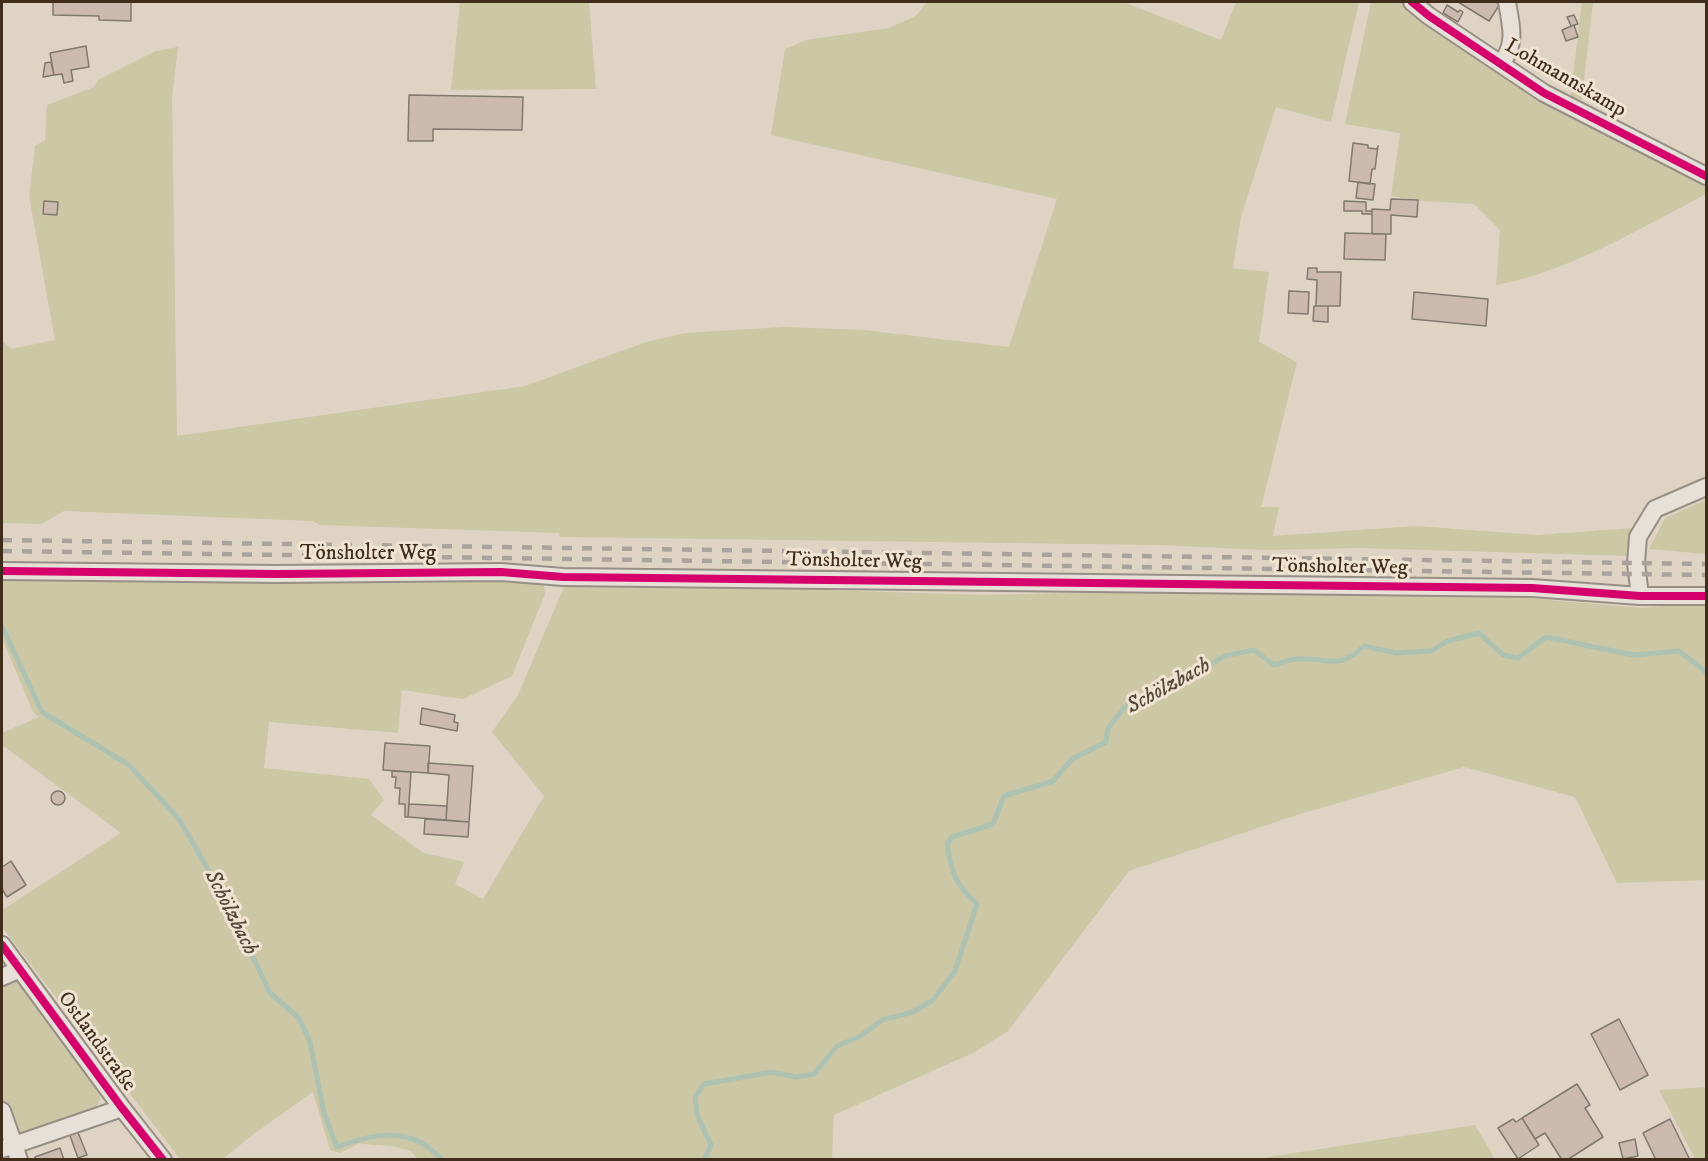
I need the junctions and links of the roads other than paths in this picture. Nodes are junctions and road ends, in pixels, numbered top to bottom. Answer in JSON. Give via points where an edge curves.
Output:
{"nodes":[{"id":1,"x":1412,"y":2,"type":"edge"},
{"id":2,"x":1507,"y":2,"type":"edge"},
{"id":3,"x":1501,"y":64,"type":"junction"},
{"id":4,"x":1707,"y":176,"type":"edge"},
{"id":5,"x":1707,"y":488,"type":"edge"},
{"id":6,"x":2,"y":572,"type":"edge"},
{"id":7,"x":1640,"y":596,"type":"junction"},
{"id":8,"x":1707,"y":596,"type":"edge"},
{"id":9,"x":2,"y":945,"type":"edge"},
{"id":10,"x":20,"y":969,"type":"junction"},
{"id":11,"x":2,"y":977,"type":"edge"},
{"id":12,"x":122,"y":1108,"type":"junction"},
{"id":13,"x":2,"y":1111,"type":"edge"},
{"id":14,"x":11,"y":1151,"type":"edge"},
{"id":15,"x":163,"y":1160,"type":"edge"}],
"edges":[{"from":1,"to":3,"type":"street","name":"Lohmannskamp"},
{"from":2,"to":3,"type":"street","via":[[1512,44]]},
{"from":3,"to":4,"type":"street","name":"Lohmannskamp","via":[[1544,93]]},
{"from":5,"to":7,"type":"street","via":[[1655,509],[1649,518],[1638,537]]},
{"from":6,"to":7,"type":"street","name":"Tönsholter Weg","via":[[501,572],[563,577],[1533,588]]},
{"from":7,"to":8,"type":"street","name":"Tönsholter Weg"},
{"from":9,"to":10,"type":"street","name":"Ostlandstraße"},
{"from":10,"to":11,"type":"street"},
{"from":10,"to":12,"type":"street","name":"Ostlandstraße"},
{"from":12,"to":14,"type":"street"},
{"from":12,"to":15,"type":"street","name":"Ostlandstraße"},
{"from":13,"to":14,"type":"street"}]}
